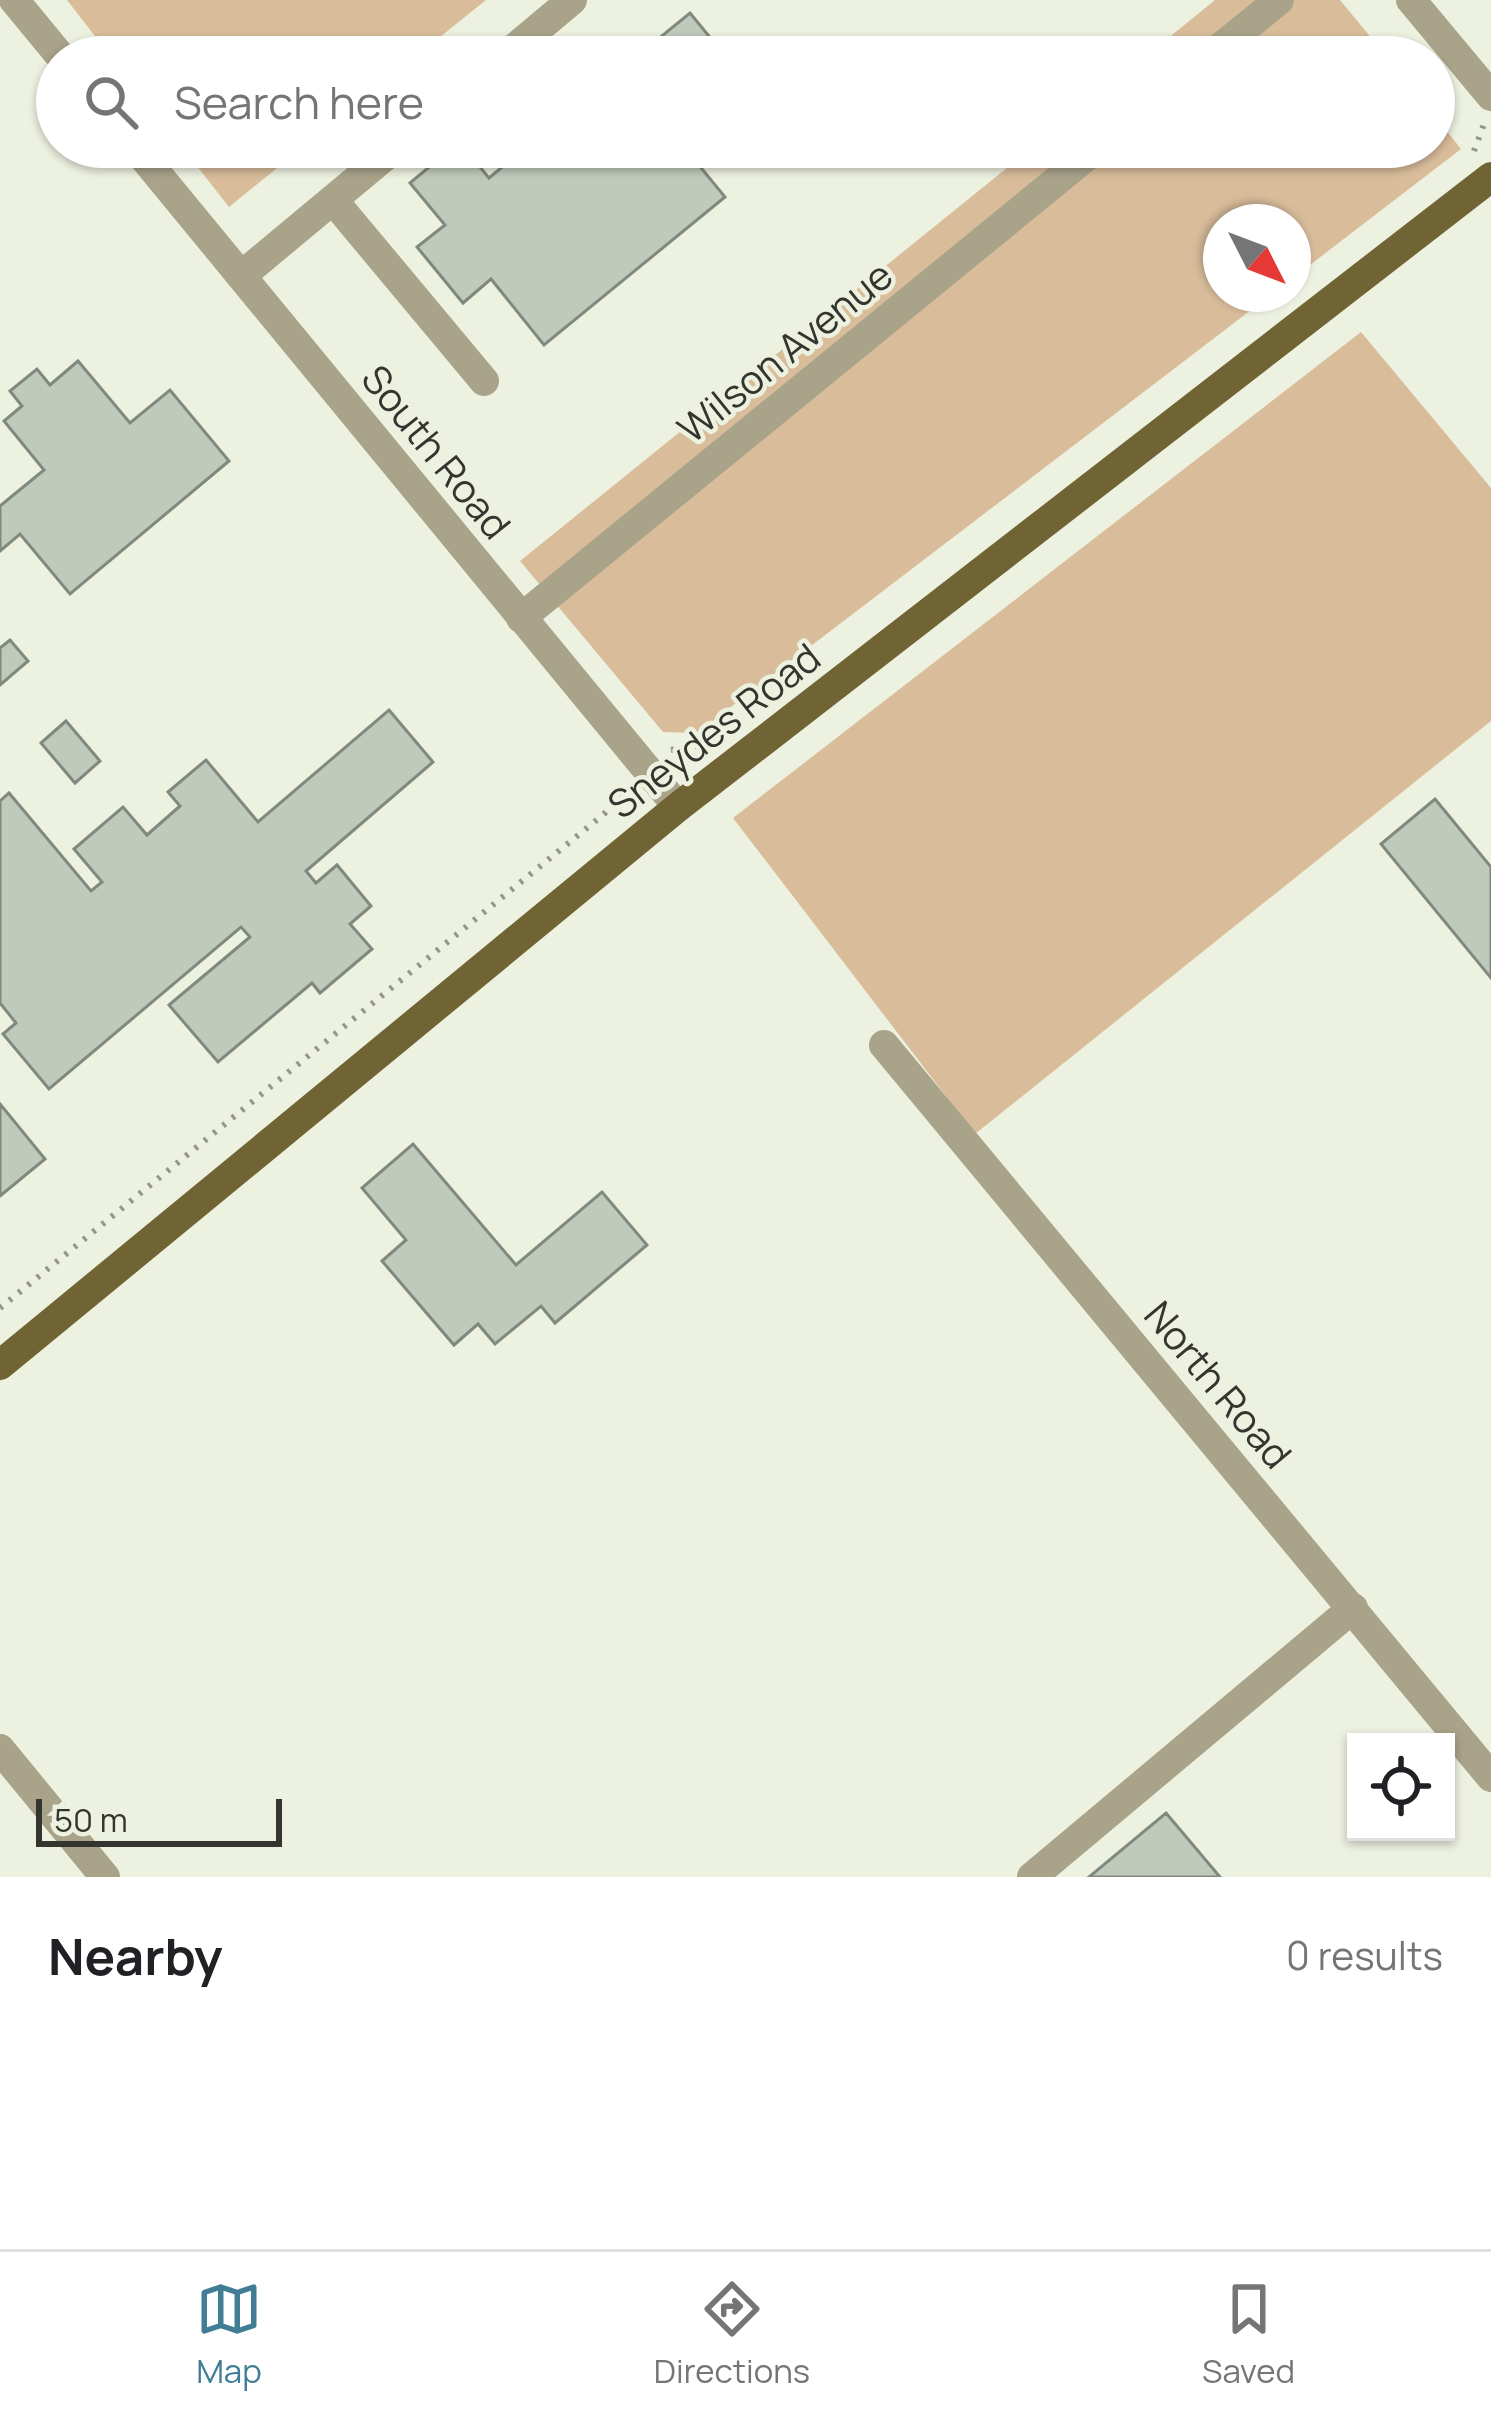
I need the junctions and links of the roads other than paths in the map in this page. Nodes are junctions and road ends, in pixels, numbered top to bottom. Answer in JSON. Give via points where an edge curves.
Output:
{"nodes":[{"id":1,"x":14,"y":0,"type":"edge"},
{"id":2,"x":572,"y":0,"type":"edge"},
{"id":3,"x":1279,"y":0,"type":"edge"},
{"id":4,"x":1411,"y":0,"type":"edge"},
{"id":5,"x":44,"y":36,"type":"edge"},
{"id":6,"x":529,"y":36,"type":"edge"},
{"id":7,"x":1235,"y":36,"type":"edge"},
{"id":8,"x":1441,"y":36,"type":"edge"},
{"id":9,"x":1455,"y":53,"type":"edge"},
{"id":10,"x":1491,"y":96,"type":"edge"},
{"id":11,"x":152,"y":168,"type":"edge"},
{"id":12,"x":371,"y":168,"type":"edge"},
{"id":13,"x":1072,"y":168,"type":"edge"},
{"id":14,"x":1491,"y":178,"type":"edge"},
{"id":15,"x":333,"y":200,"type":"junction"},
{"id":16,"x":241,"y":276,"type":"junction"},
{"id":17,"x":484,"y":381,"type":"dead end"},
{"id":18,"x":521,"y":618,"type":"junction"},
{"id":19,"x":678,"y":806,"type":"junction"},
{"id":20,"x":884,"y":1045,"type":"dead end"},
{"id":21,"x":0,"y":1365,"type":"edge"},
{"id":22,"x":1353,"y":1608,"type":"junction"},
{"id":23,"x":0,"y":1749,"type":"edge"},
{"id":24,"x":1491,"y":1777,"type":"edge"},
{"id":25,"x":105,"y":1877,"type":"edge"},
{"id":26,"x":1032,"y":1877,"type":"edge"}],
"edges":[{"from":1,"to":5,"type":"street"},
{"from":2,"to":6,"type":"street"},
{"from":3,"to":7,"type":"street"},
{"from":4,"to":8,"type":"street"},
{"from":9,"to":10,"type":"street"},
{"from":11,"to":16,"type":"street","name":"South Road"},
{"from":12,"to":15,"type":"street"},
{"from":13,"to":18,"type":"street","name":"Wilson Avenue"},
{"from":14,"to":19,"type":"main road","name":"Sneydes Road"},
{"from":15,"to":16,"type":"street"},
{"from":15,"to":17,"type":"street"},
{"from":16,"to":18,"type":"street","name":"South Road"},
{"from":18,"to":19,"type":"street","name":"South Road"},
{"from":19,"to":21,"type":"main road","name":"Sneydes Road"},
{"from":20,"to":22,"type":"street","name":"North Road"},
{"from":22,"to":24,"type":"street","name":"North Road"},
{"from":22,"to":26,"type":"street"},
{"from":23,"to":25,"type":"street"}]}
